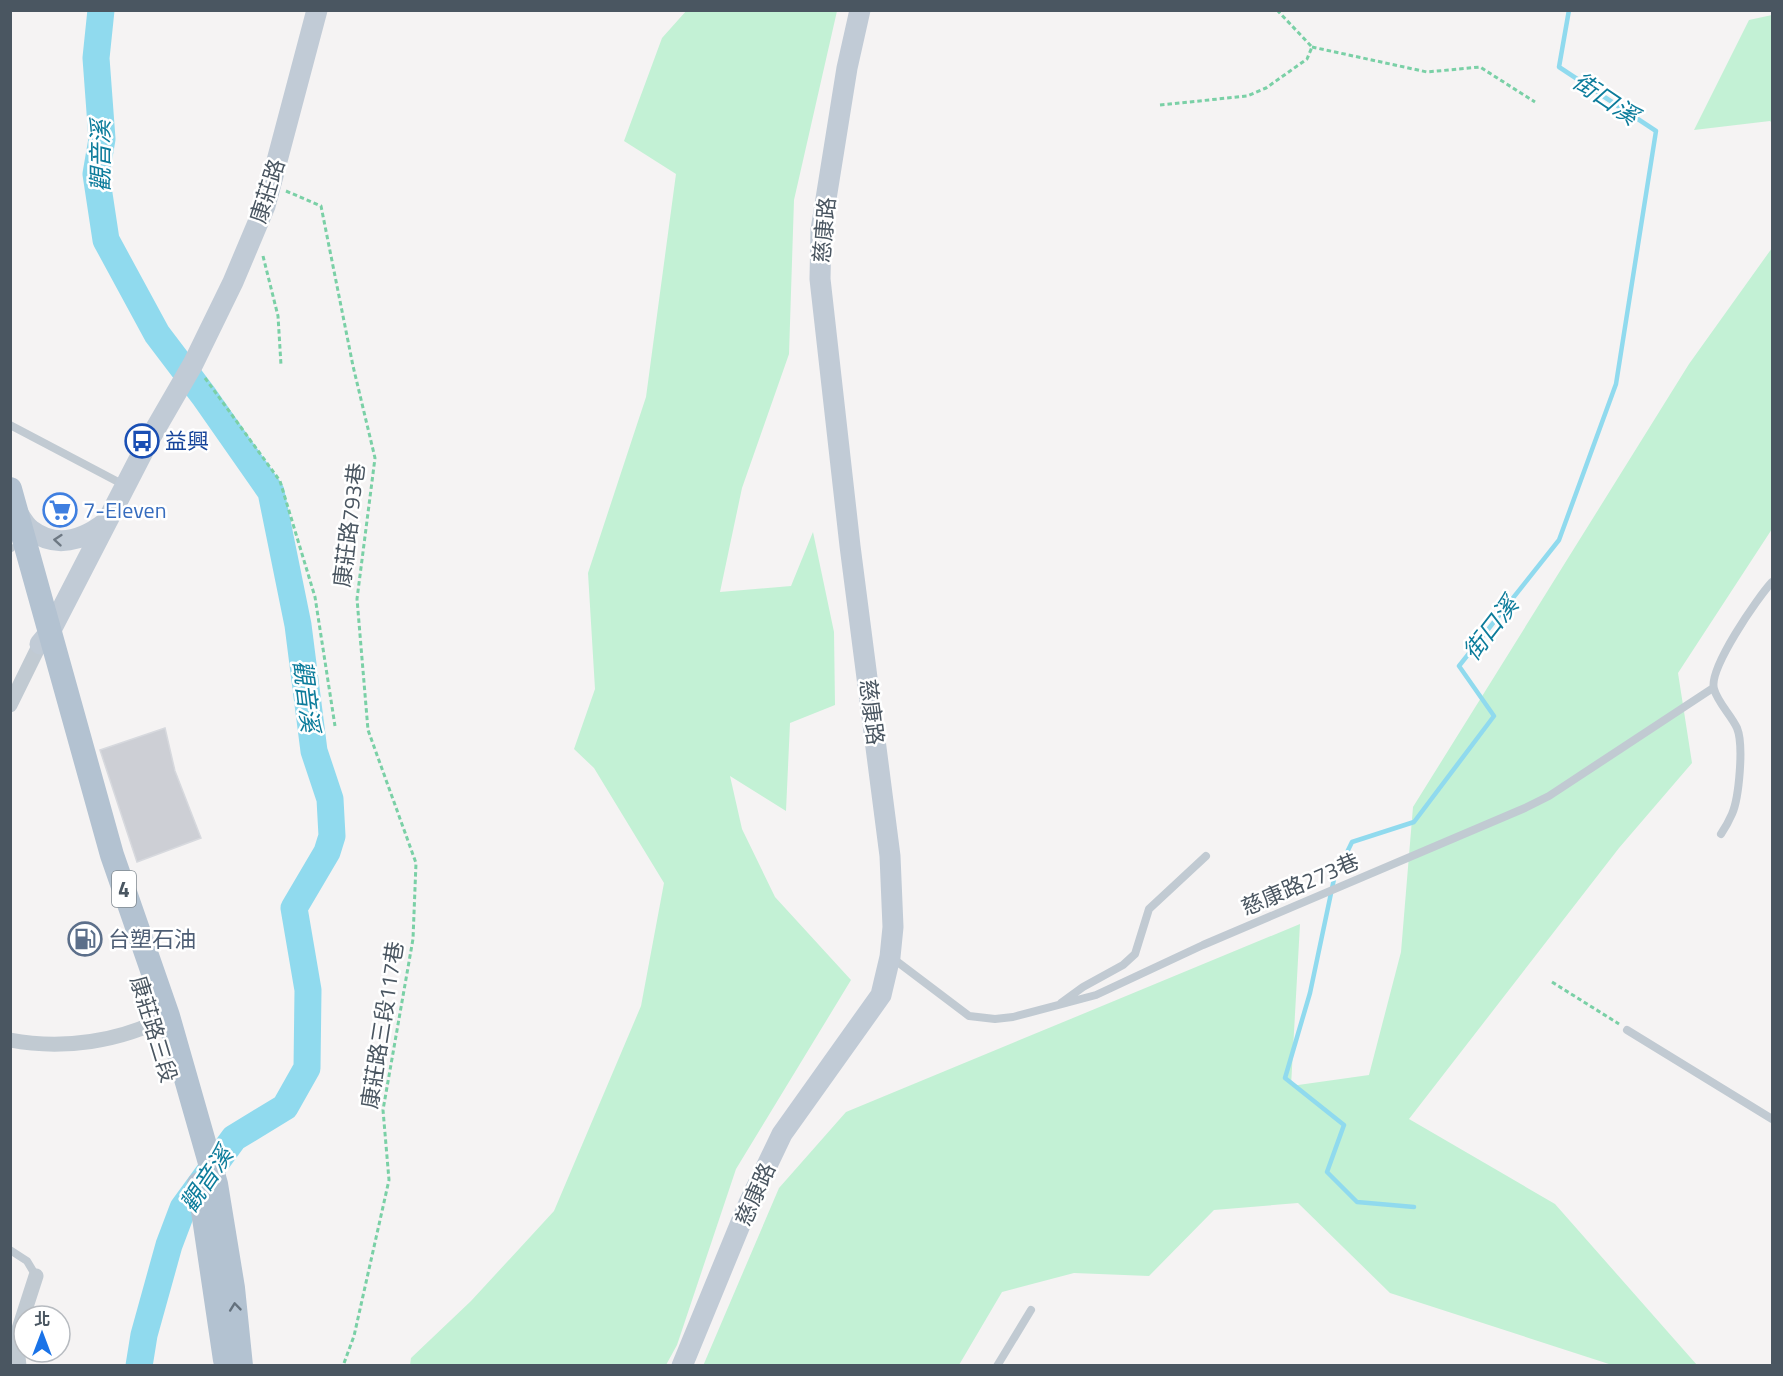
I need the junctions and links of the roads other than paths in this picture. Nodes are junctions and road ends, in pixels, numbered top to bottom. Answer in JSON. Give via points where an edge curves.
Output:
{"nodes":[{"id":1,"x":317,"y":10,"type":"edge"},
{"id":2,"x":860,"y":10,"type":"edge"},
{"id":3,"x":10,"y":425,"type":"edge"},
{"id":4,"x":125,"y":486,"type":"junction"},
{"id":5,"x":14,"y":500,"type":"edge"},
{"id":6,"x":106,"y":523,"type":"junction"},
{"id":7,"x":11,"y":547,"type":"edge"},
{"id":8,"x":1773,"y":582,"type":"edge"},
{"id":9,"x":45,"y":638,"type":"junction"},
{"id":10,"x":1713,"y":688,"type":"junction"},
{"id":11,"x":10,"y":705,"type":"edge"},
{"id":12,"x":1721,"y":834,"type":"dead end"},
{"id":13,"x":1206,"y":856,"type":"dead end"},
{"id":14,"x":890,"y":957,"type":"junction"},
{"id":15,"x":1057,"y":1005,"type":"junction"},
{"id":16,"x":161,"y":1020,"type":"junction"},
{"id":17,"x":1627,"y":1030,"type":"road end"},
{"id":18,"x":10,"y":1040,"type":"edge"},
{"id":19,"x":1773,"y":1119,"type":"edge"},
{"id":20,"x":211,"y":1204,"type":"junction"},
{"id":21,"x":10,"y":1250,"type":"edge"},
{"id":22,"x":36,"y":1276,"type":"joint"},
{"id":23,"x":1031,"y":1310,"type":"dead end"},
{"id":24,"x":19,"y":1365,"type":"edge"},
{"id":25,"x":225,"y":1365,"type":"edge"},
{"id":26,"x":241,"y":1365,"type":"edge"},
{"id":27,"x":682,"y":1365,"type":"edge"},
{"id":28,"x":997,"y":1365,"type":"edge"}],
"edges":[{"from":1,"to":4,"type":"street","name":"康莊路","via":[[265,206],[194,363]]},
{"from":2,"to":14,"type":"street","name":"慈康路","via":[[821,230],[820,279],[890,856]]},
{"from":3,"to":4,"type":"lane"},
{"from":4,"to":6,"type":"street"},
{"from":6,"to":5,"type":"street","one_way":true,"via":[[71,541],[50,540],[30,530]]},
{"from":5,"to":9,"type":"main road","number":"4"},
{"from":6,"to":9,"type":"street"},
{"from":7,"to":9,"type":"main road","number":"4"},
{"from":8,"to":10,"type":"lane","via":[[1723,654]]},
{"from":9,"to":11,"type":"street"},
{"from":9,"to":16,"type":"main road","name":"康莊路三段","number":"4"},
{"from":10,"to":12,"type":"lane","via":[[1740,738],[1733,813]]},
{"from":10,"to":15,"type":"lane","name":"慈康路273巷","via":[[1525,808],[1203,945],[1096,995]]},
{"from":13,"to":15,"type":"lane","via":[[1149,909],[1135,954]]},
{"from":14,"to":15,"type":"lane","name":"慈康路273巷","via":[[969,1016],[1013,1017]]},
{"from":14,"to":27,"type":"street","name":"慈康路","via":[[881,995],[782,1134]]},
{"from":16,"to":18,"type":"street","via":[[104,1041],[33,1044]]},
{"from":16,"to":20,"type":"main road","name":"康莊路三段","number":"4","via":[[197,1148],[200,1188]]},
{"from":17,"to":19,"type":"lane"},
{"from":20,"to":25,"type":"main road","name":"康莊路三段","number":"4"},
{"from":26,"to":20,"type":"main road","name":"康莊路三段","number":"4","one_way":true,"via":[[233,1288]]},
{"from":21,"to":22,"type":"lane","via":[[27,1262]]},
{"from":22,"to":24,"type":"street","via":[[16,1338]]},
{"from":23,"to":28,"type":"lane"}]}
